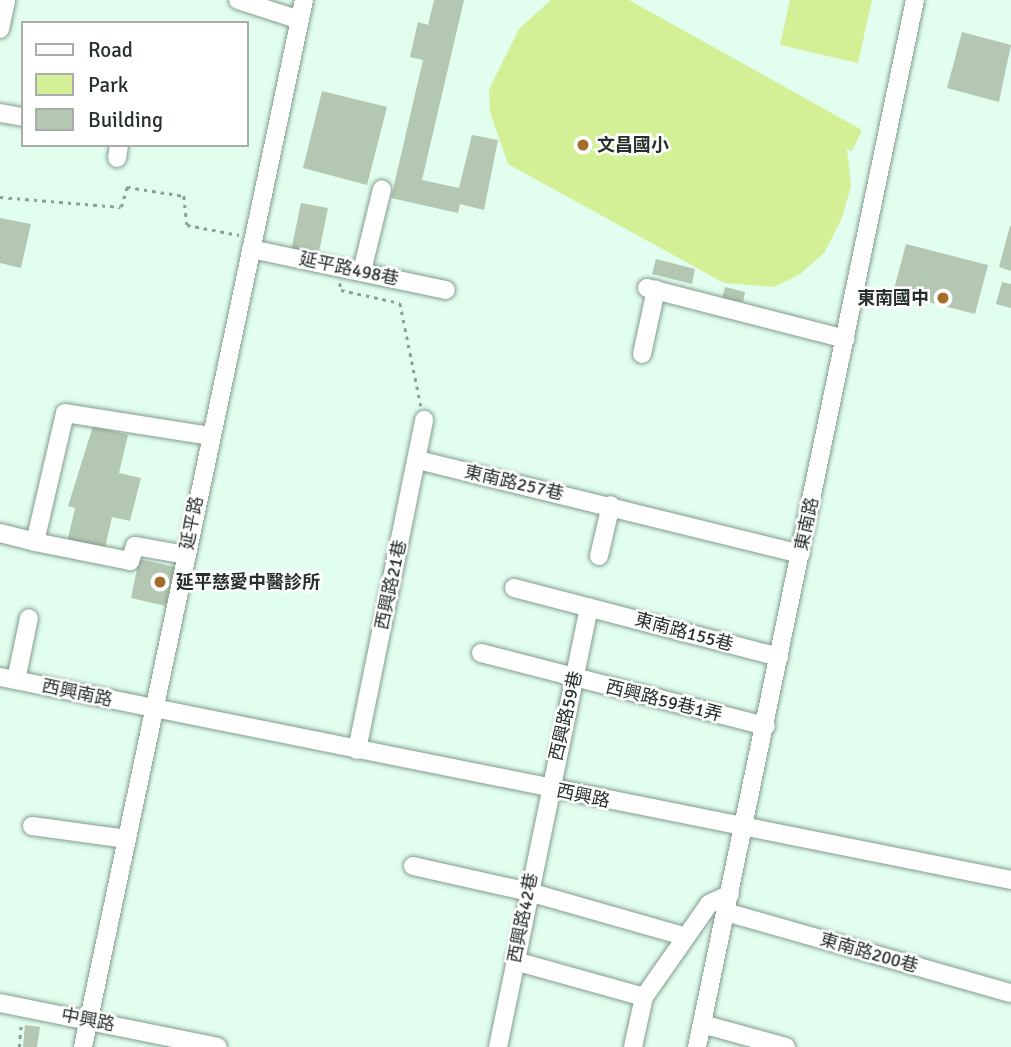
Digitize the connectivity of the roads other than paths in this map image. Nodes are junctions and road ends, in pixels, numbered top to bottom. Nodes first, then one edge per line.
1 (6, 0) edge
2 (237, 0) edge
3 (304, 0) edge
4 (915, 0) edge
5 (300, 20) junction
6 (0, 29) edge
7 (0, 113) edge
8 (21, 117) edge
9 (382, 189) dead end
10 (252, 243) junction
11 (362, 271) junction
12 (446, 290) dead end
13 (846, 339) junction
14 (642, 354) dead end
15 (424, 420) road end
16 (210, 436) junction
17 (418, 460) junction
18 (611, 505) junction
19 (0, 533) edge
20 (35, 542) junction
21 (801, 554) junction
22 (186, 555) junction
23 (599, 556) dead end
24 (514, 588) dead end
25 (589, 607) junction
26 (29, 618) dead end
27 (481, 653) dead end
28 (779, 657) junction
29 (8, 678) edge
30 (575, 680) junction
31 (155, 709) junction
32 (766, 726) junction
33 (357, 750) junction
34 (549, 788) junction
35 (32, 827) dead end
36 (743, 829) junction
37 (127, 839) junction
38 (413, 866) dead end
39 (1011, 880) edge
40 (529, 892) junction
41 (730, 894) junction
42 (726, 912) junction
43 (683, 936) junction
44 (515, 961) junction
45 (1011, 993) edge
46 (644, 997) junction
47 (0, 1003) edge
48 (88, 1020) junction
49 (702, 1024) junction
50 (83, 1047) edge
51 (218, 1047) edge
52 (498, 1047) edge
53 (633, 1047) edge
54 (697, 1047) edge
55 (786, 1047) edge

1 - 6 street
2 - 5 street
3 - 5 street, 延平路
4 - 13 street, 東南路
5 - 10 street, 延平路
7 - 8 street
9 - 11 street
10 - 11 street, 延平路498巷
10 - 16 street, 延平路
11 - 12 street, 延平路498巷
13 - 14 street
13 - 21 street, 東南路
15 - 17 street, 西興路21巷
16 - 20 street
16 - 22 street, 延平路
17 - 18 street, 東南路257巷
17 - 33 street, 西興路21巷
18 - 21 street, 東南路257巷
18 - 23 street
19 - 20 street
20 - 22 street
21 - 28 street, 東南路
22 - 31 street, 延平路
24 - 25 street, 東南路155巷
25 - 28 street, 東南路155巷
25 - 30 street, 西興路59巷
26 - 29 street
27 - 30 street, 西興路59巷1弄
28 - 32 street, 東南路
29 - 31 street, 西興南路
30 - 32 street, 西興路59巷1弄
30 - 34 street, 西興路59巷
31 - 33 street, 西興路
31 - 37 street, 延平路
32 - 36 street, 東南路
33 - 34 street, 西興路
34 - 36 street, 西興路
34 - 40 street, 西興路42巷
35 - 37 street
36 - 39 street, 西興路
36 - 41 street, 東南路
37 - 48 street, 延平路
38 - 40 street
40 - 43 street
40 - 44 street, 西興路42巷
41 - 42 street, 東南路
41 - 43 street
42 - 45 street, 東南路200巷
42 - 49 street, 東南路
43 - 46 street
44 - 46 street
44 - 52 street, 西興路42巷
46 - 53 street
47 - 48 street, 中興路
48 - 50 street, 延平路
48 - 51 street, 中興路
49 - 54 street, 東南路
49 - 55 street

